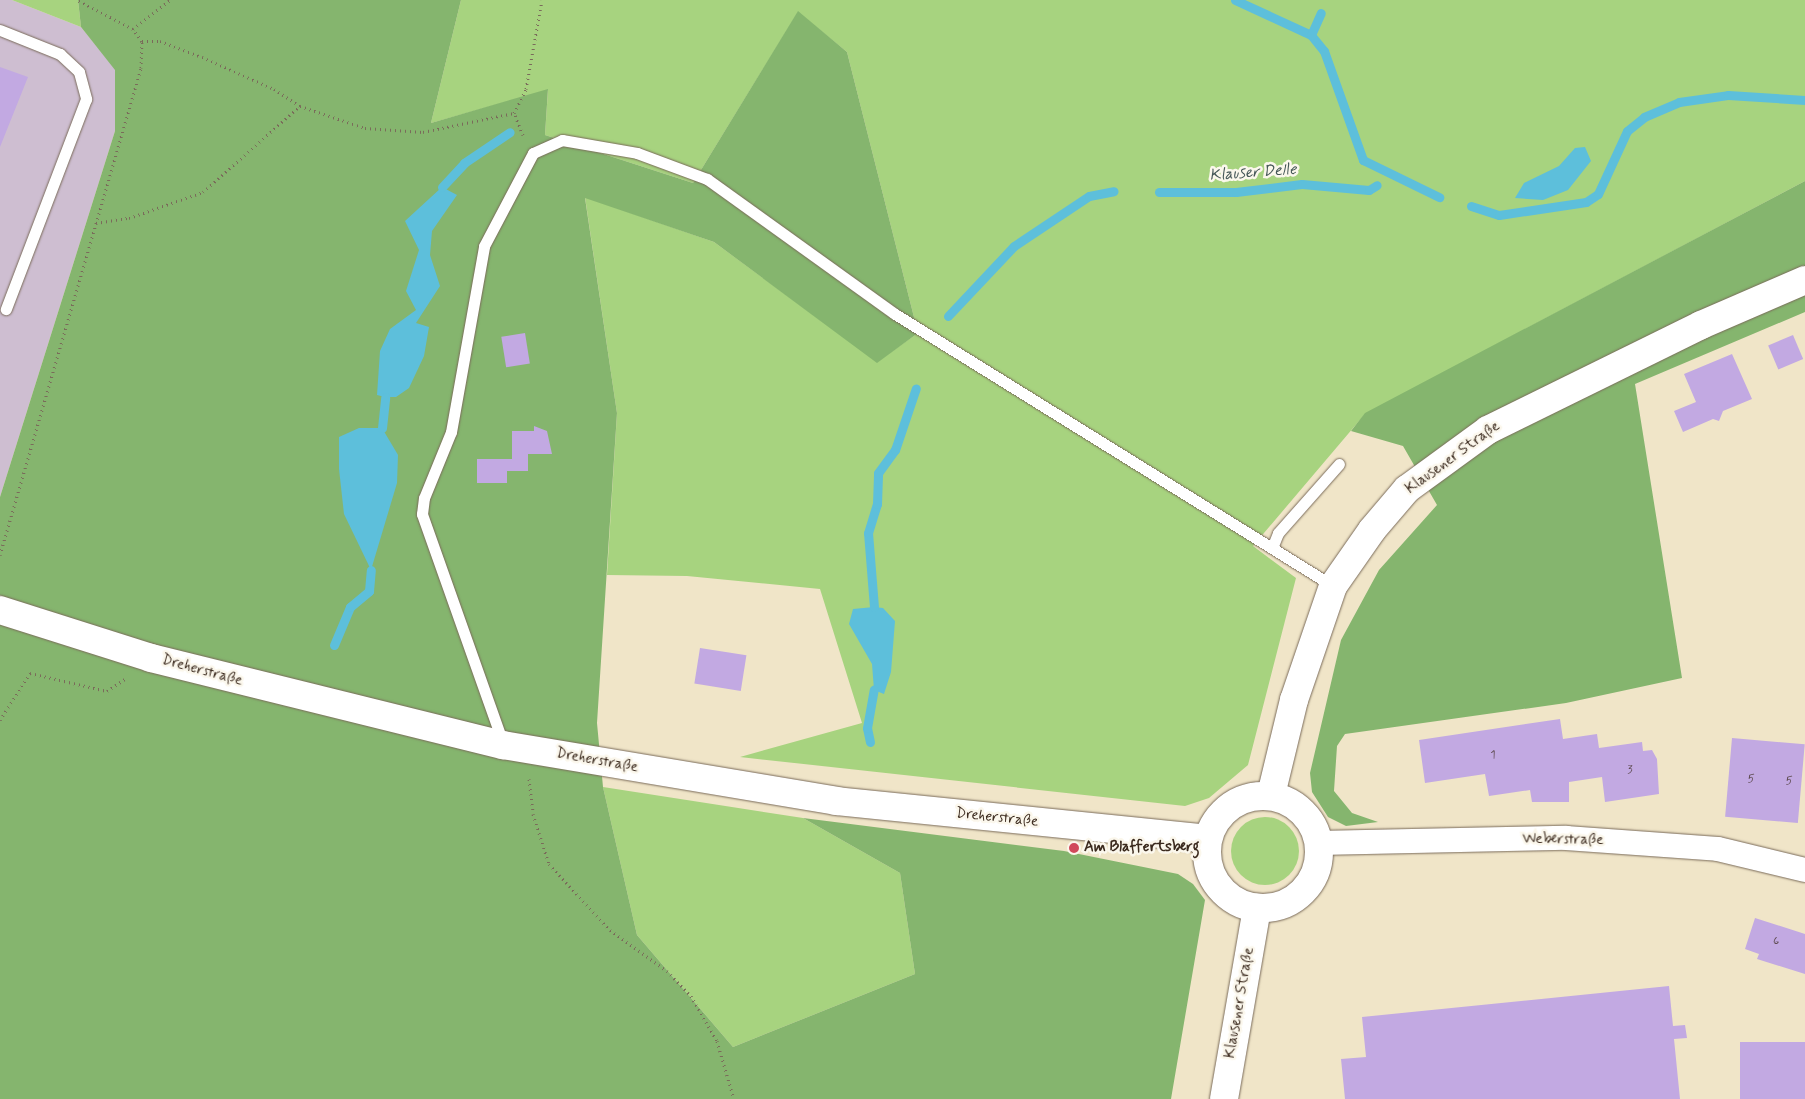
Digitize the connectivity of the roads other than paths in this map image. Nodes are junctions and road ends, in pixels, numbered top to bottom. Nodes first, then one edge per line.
1 (0, 30) edge
2 (1805, 280) edge
3 (6, 309) dead end
4 (1339, 464) dead end
5 (1272, 548) junction
6 (1333, 586) junction
7 (0, 610) edge
8 (515, 747) junction
9 (1271, 795) junction
10 (1207, 839) junction
11 (1318, 843) junction
12 (1805, 870) edge
13 (1257, 908) junction
14 (1224, 1099) edge

1 - 3 lane
2 - 6 main road, Klausener Straße
4 - 5 lane
5 - 6 lane
5 - 8 lane
6 - 9 main road, Klausener Straße
7 - 8 main road, Dreherstraße
8 - 10 main road, Dreherstraße
9 - 10 main road
9 - 11 main road
10 - 13 main road
11 - 12 street, Weberstraße
11 - 13 main road
13 - 14 main road, Klausener Straße

